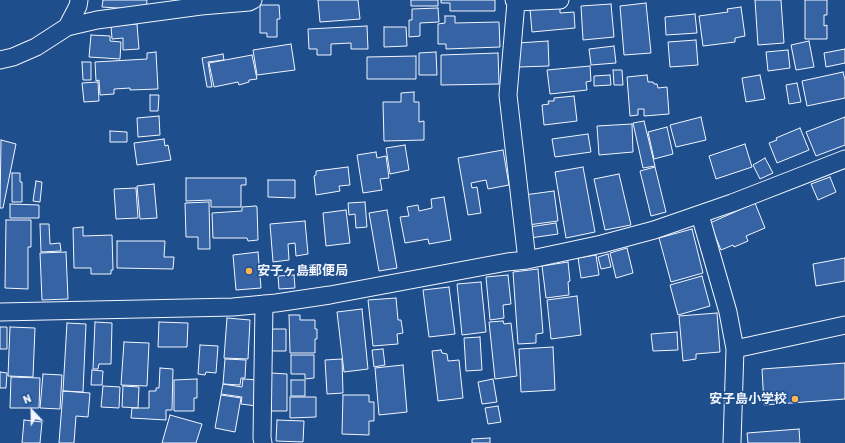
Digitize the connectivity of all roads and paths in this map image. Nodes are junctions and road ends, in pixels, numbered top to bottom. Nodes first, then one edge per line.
1 (79, 0) edge
2 (253, 0) edge
3 (560, 0) edge
4 (515, 1) edge
5 (67, 26) junction
6 (0, 60) edge
7 (845, 158) edge
8 (700, 215) junction
9 (527, 260) junction
10 (264, 304) junction
11 (0, 312) edge
12 (845, 325) edge
13 (735, 349) junction
14 (263, 443) edge
15 (732, 443) edge

1 - 5 street
2 - 5 street
3 - 4 street
4 - 9 street
5 - 6 street
7 - 8 street
8 - 9 street
8 - 13 street
9 - 10 street
10 - 11 street
10 - 14 street
12 - 13 street
13 - 15 street

